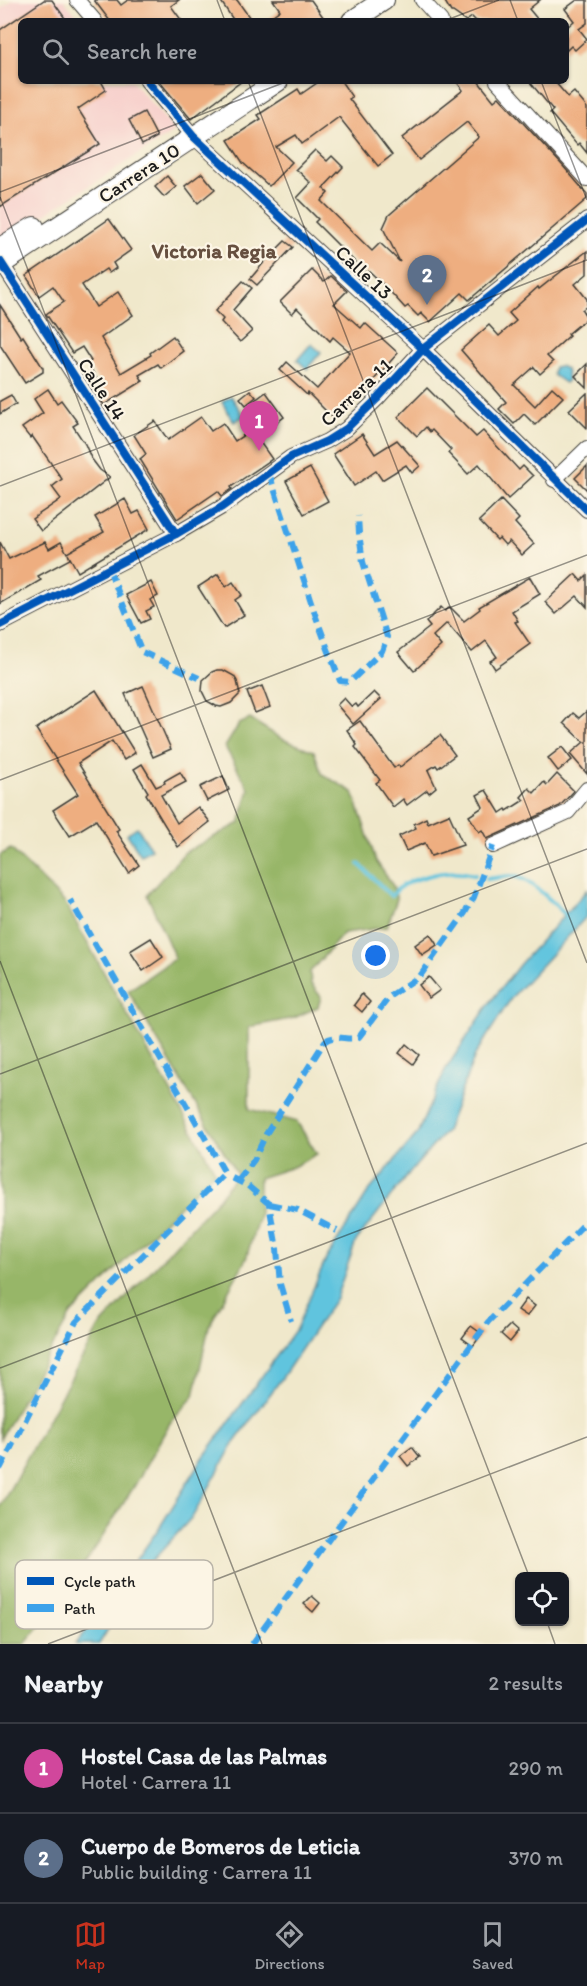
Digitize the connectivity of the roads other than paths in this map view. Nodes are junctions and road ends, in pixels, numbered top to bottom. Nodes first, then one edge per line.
1 (76, 0) edge
2 (384, 0) edge
3 (399, 0) edge
4 (422, 0) edge
5 (92, 18) edge
6 (357, 18) edge
7 (372, 18) edge
8 (438, 18) edge
9 (150, 84) edge
10 (257, 84) edge
11 (273, 84) edge
12 (499, 84) edge
13 (192, 133) junction
14 (587, 179) edge
15 (587, 220) edge
16 (0, 260) edge
17 (423, 350) junction
18 (587, 448) edge
19 (554, 480) junction
20 (587, 510) edge
21 (176, 534) junction
22 (0, 625) edge
23 (587, 789) edge
24 (493, 846) dead end

1 - 5 street
2 - 6 main road
3 - 7 main road
4 - 8 street
9 - 13 street, Calle 13
10 - 13 main road, Carrera 10
11 - 13 main road, Carrera 10
12 - 14 street
13 - 16 main road, Carrera 10
13 - 17 street, Calle 13
15 - 17 street, Carrera 11
16 - 21 street, Calle 14
17 - 19 street, Calle 13
17 - 21 street, Carrera 11
18 - 19 street
19 - 20 street, Calle 13
21 - 22 street, Carrera 11
23 - 24 street

